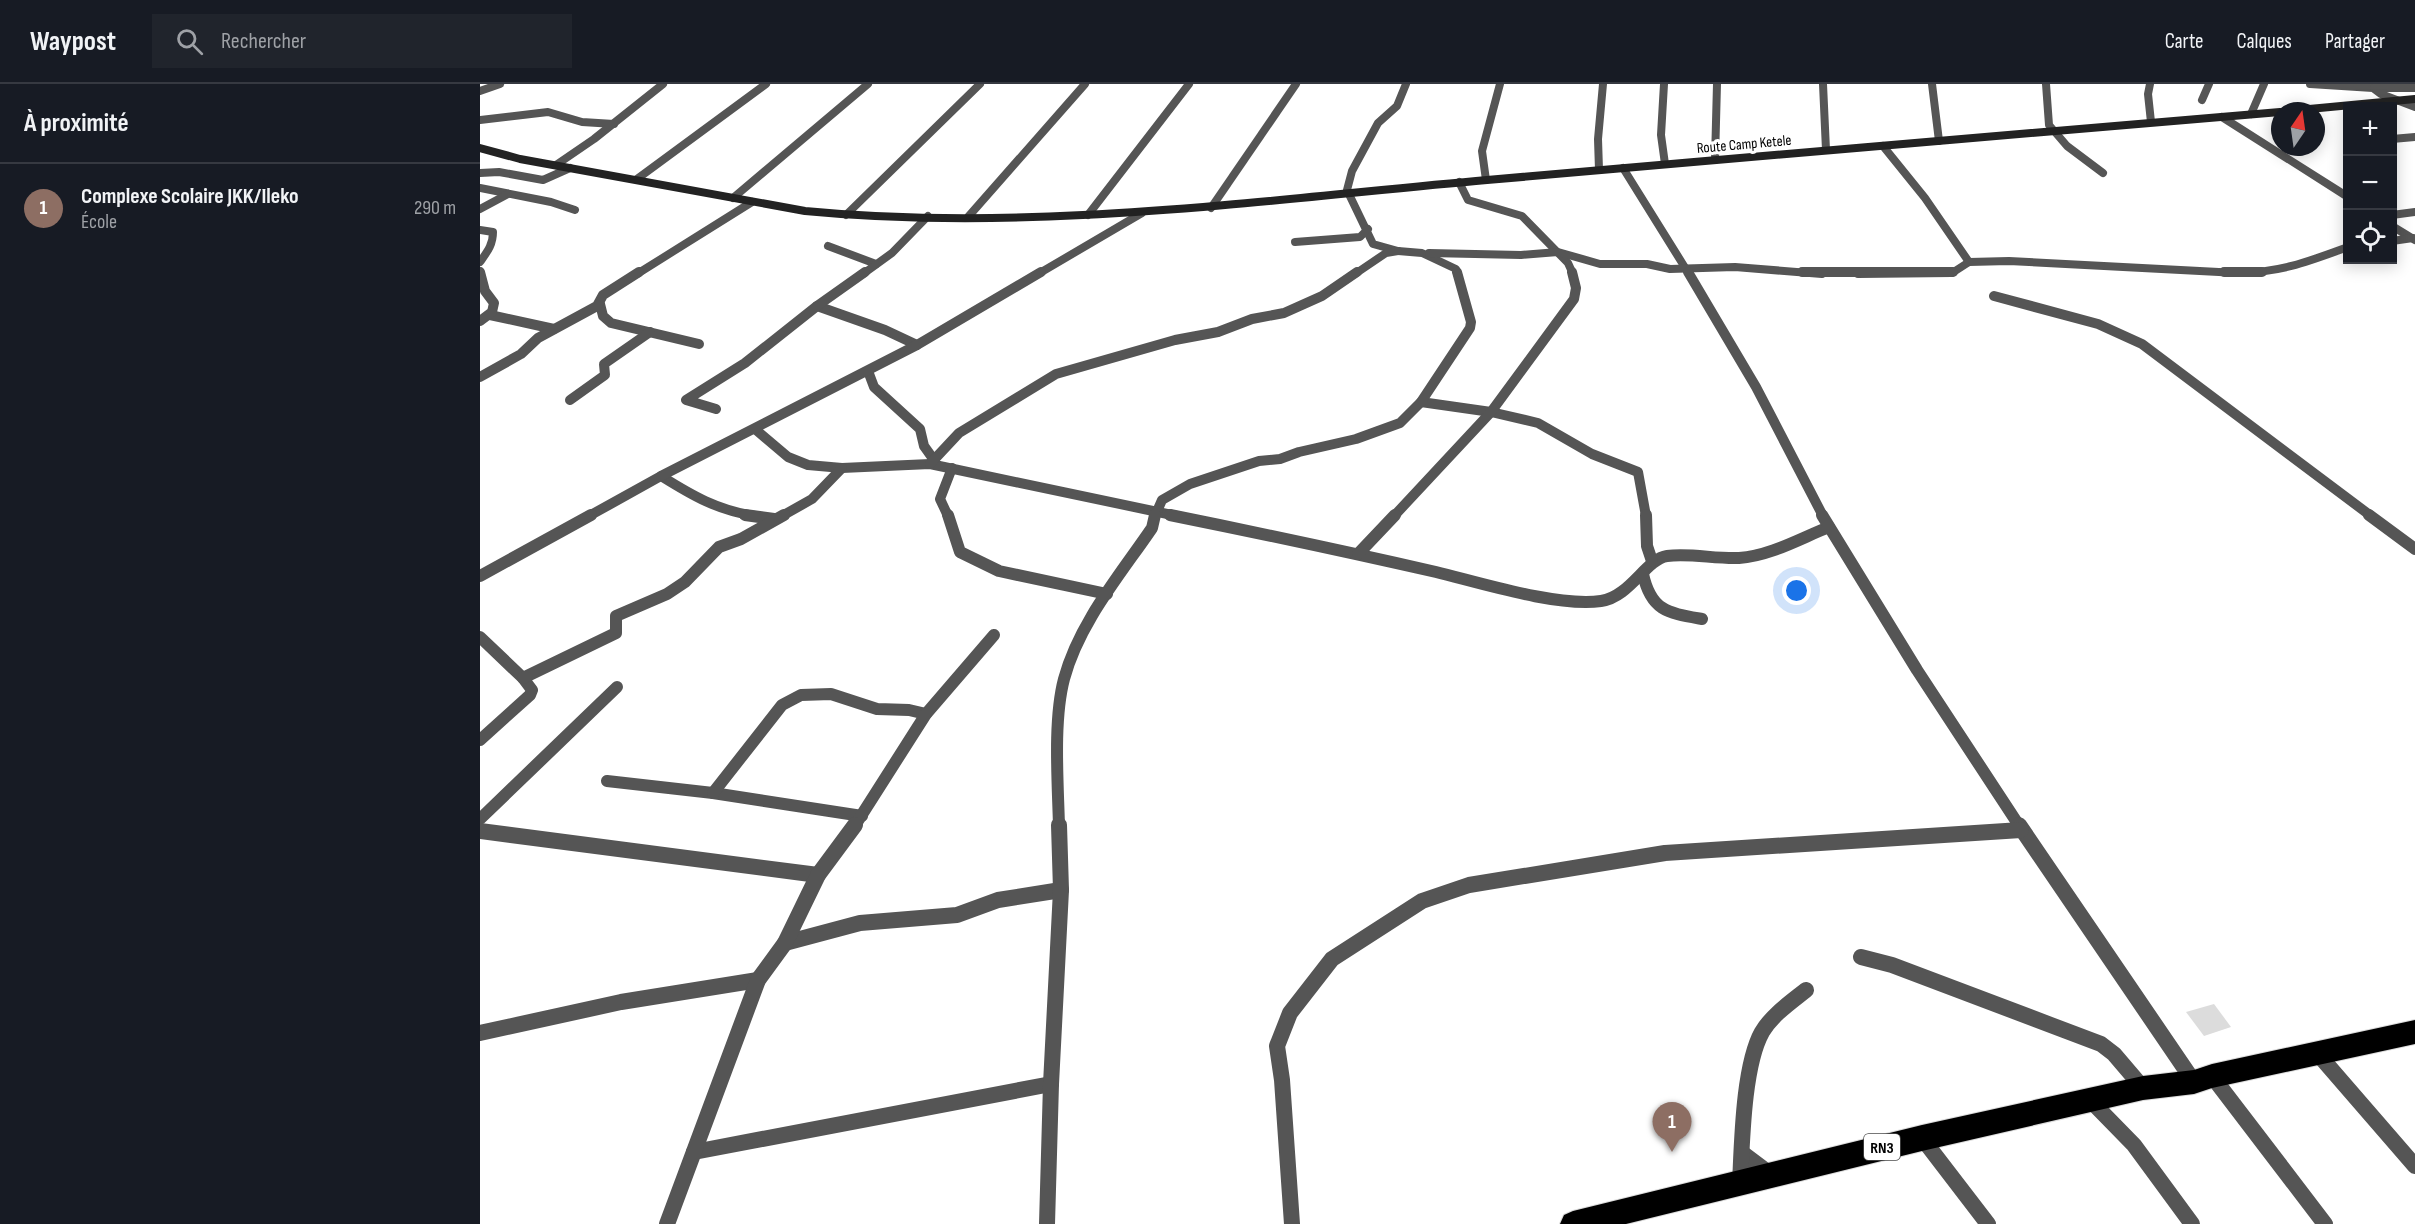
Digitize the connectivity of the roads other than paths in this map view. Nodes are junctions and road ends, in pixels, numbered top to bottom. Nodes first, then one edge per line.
1 (500, 84) edge
2 (663, 84) edge
3 (766, 84) edge
4 (868, 84) edge
5 (980, 84) edge
6 (1085, 84) edge
7 (1189, 84) edge
8 (1296, 84) edge
9 (1406, 84) edge
10 (1500, 84) edge
11 (1603, 84) edge
12 (1664, 84) edge
13 (1716, 84) edge
14 (1824, 84) edge
15 (1932, 84) edge
16 (2046, 84) edge
17 (2150, 84) edge
18 (2209, 84) edge
19 (2264, 84) edge
20 (2310, 84) edge
21 (2334, 85) edge
22 (2385, 86) edge
23 (2373, 88) junction
24 (2415, 88) edge
25 (480, 92) edge
26 (2415, 99) edge
27 (2202, 100) dead end
28 (2403, 100) junction
29 (2325, 107) edge
30 (2415, 107) edge
31 (2271, 113) edge
32 (2251, 114) junction
33 (2222, 117) junction
34 (480, 120) edge
35 (2151, 122) junction
36 (614, 124) junction
37 (2053, 131) junction
38 (2415, 137) edge
39 (2397, 139) edge
40 (1939, 141) junction
41 (1883, 146) junction
42 (480, 148) edge
43 (1826, 150) junction
44 (1715, 160) junction
45 (1665, 164) junction
46 (556, 165) junction
47 (570, 168) junction
48 (1623, 168) junction
49 (1599, 170) junction
50 (480, 173) edge
51 (2103, 173) dead end
52 (637, 179) junction
53 (1486, 180) junction
54 (1459, 182) junction
55 (480, 189) edge
56 (508, 194) junction
57 (1349, 194) junction
58 (2343, 194) edge
59 (733, 198) junction
60 (752, 202) junction
61 (1211, 208) junction
62 (480, 209) edge
63 (575, 210) dead end
64 (2415, 212) edge
65 (1142, 213) junction
66 (2397, 214) edge
67 (846, 215) junction
68 (1088, 215) junction
69 (928, 216) junction
70 (968, 217) junction
71 (1368, 229) junction
72 (2397, 229) edge
73 (480, 230) edge
74 (2414, 239) edge
75 (2397, 241) edge
76 (1295, 242) dead end
77 (828, 246) dead end
78 (2343, 249) edge
79 (1398, 251) junction
80 (1558, 252) junction
81 (1422, 253) junction
82 (480, 262) edge
83 (1969, 262) junction
84 (876, 264) junction
85 (1687, 268) junction
86 (480, 271) edge
87 (1994, 296) dead end
88 (600, 304) junction
89 (817, 306) junction
90 (490, 315) junction
91 (480, 321) edge
92 (554, 329) junction
93 (650, 332) junction
94 (699, 344) dead end
95 (917, 345) junction
96 (868, 371) junction
97 (480, 377) edge
98 (570, 400) dead end
99 (1421, 402) junction
100 (716, 409) dead end
101 (1491, 412) junction
102 (755, 429) junction
103 (932, 462) junction
104 (842, 468) junction
105 (952, 468) junction
106 (661, 476) junction
107 (1156, 511) junction
108 (774, 519) junction
109 (1829, 528) junction
110 (2415, 549) edge
111 (1358, 554) junction
112 (1652, 561) junction
113 (1642, 574) junction
114 (480, 576) edge
115 (1107, 594) junction
116 (1702, 620) dead end
117 (993, 635) dead end
118 (480, 637) edge
119 (523, 678) junction
120 (617, 687) dead end
121 (926, 714) junction
122 (480, 740) edge
123 (607, 781) dead end
124 (713, 793) junction
125 (862, 816) junction
126 (480, 819) edge
127 (2021, 830) junction
128 (480, 831) edge
129 (818, 875) junction
130 (1061, 890) junction
131 (785, 943) junction
132 (1861, 957) dead end
133 (758, 980) junction
134 (1806, 990) dead end
135 (2415, 1032) edge
136 (480, 1033) edge
137 (2318, 1054) junction
138 (2203, 1079) junction
139 (1051, 1084) junction
140 (2143, 1088) junction
141 (2091, 1101) junction
142 (1922, 1138) junction
143 (694, 1152) junction
144 (1742, 1153) junction
145 (2415, 1166) edge
146 (1770, 1174) junction
147 (1740, 1184) junction
148 (667, 1224) edge
149 (1047, 1224) edge
150 (1292, 1224) edge
151 (1573, 1224) edge
152 (1988, 1224) edge
153 (2192, 1224) edge
154 (2325, 1224) edge

1 - 25 street
2 - 36 street
3 - 52 street
4 - 59 street
5 - 67 street
6 - 70 street
7 - 68 street
8 - 61 street
9 - 57 street
10 - 53 street
11 - 49 street
12 - 45 street
13 - 44 street
14 - 43 street
15 - 40 street
16 - 37 street
17 - 35 street
18 - 27 street
19 - 32 street
20 - 21 street
21 - 23 street
22 - 23 street
22 - 24 street
23 - 28 street
26 - 28 street
28 - 29 street
28 - 30 street
31 - 32 street, Route Camp Ketele
32 - 33 street, Route Camp Ketele
33 - 35 street, Route Camp Ketele
33 - 58 street
34 - 36 street
35 - 37 street, Route Camp Ketele
36 - 46 street
37 - 40 street, Route Camp Ketele
37 - 51 street
38 - 39 street
40 - 41 street, Route Camp Ketele
41 - 43 street, Route Camp Ketele
41 - 83 street
42 - 46 street, Route Camp Ketele
43 - 44 street, Route Camp Ketele
44 - 45 street, Route Camp Ketele
45 - 48 street, Route Camp Ketele
46 - 47 street, Route Camp Ketele
47 - 50 street
47 - 52 street, Route Camp Ketele
48 - 49 street, Route Camp Ketele
48 - 85 street
49 - 53 street, Route Camp Ketele
52 - 59 street, Route Camp Ketele
53 - 54 street, Route Camp Ketele
54 - 57 street, Route Camp Ketele
54 - 80 street
55 - 56 street
56 - 62 street
56 - 63 street
57 - 61 street, Route Camp Ketele
57 - 71 street
59 - 60 street, Route Camp Ketele
60 - 67 street, Route Camp Ketele
60 - 88 street
61 - 65 street, Route Camp Ketele
64 - 66 street
65 - 68 street, Route Camp Ketele
65 - 95 street
67 - 69 street, Route Camp Ketele
68 - 70 street, Route Camp Ketele
69 - 70 street, Route Camp Ketele
69 - 84 street
71 - 76 street
71 - 79 street
72 - 74 street
73 - 82 street
74 - 75 street
77 - 84 street
78 - 83 street
79 - 81 street
79 - 103 street
80 - 81 street
80 - 85 street
80 - 101 street
81 - 99 street
83 - 85 street
84 - 89 street
85 - 109 street
86 - 90 street
87 - 110 street
88 - 92 street
88 - 93 street
89 - 95 street
89 - 100 street
90 - 91 street
90 - 92 street
92 - 97 street
93 - 94 street
93 - 98 street
95 - 96 street
96 - 102 street
96 - 103 street
99 - 101 street
99 - 107 street
101 - 111 street
101 - 112 street
102 - 104 street
102 - 106 street
103 - 104 street
103 - 105 street
104 - 108 street
105 - 107 street
105 - 115 street
106 - 108 street
106 - 114 street
107 - 111 street
107 - 115 street
108 - 119 street
109 - 112 street
109 - 127 street
111 - 113 street
112 - 113 street
113 - 116 street
115 - 130 street
117 - 121 street
118 - 119 street
119 - 122 street
120 - 126 street
121 - 124 street
121 - 125 street
123 - 124 street
124 - 125 street
125 - 129 street
127 - 138 street
127 - 150 street
128 - 129 street
129 - 131 street
130 - 131 street
130 - 139 street
131 - 133 street
132 - 140 street
133 - 136 street
133 - 143 street
134 - 144 street
135 - 137 highway, RN3
137 - 138 highway, RN3
137 - 145 street
138 - 140 highway, RN3
138 - 154 street
139 - 143 street
139 - 149 street
140 - 141 highway, RN3
141 - 142 highway, RN3
141 - 153 street
142 - 146 highway, RN3
142 - 152 street
143 - 148 street
144 - 146 street
144 - 147 street
146 - 147 highway, RN3
147 - 151 highway, RN3

